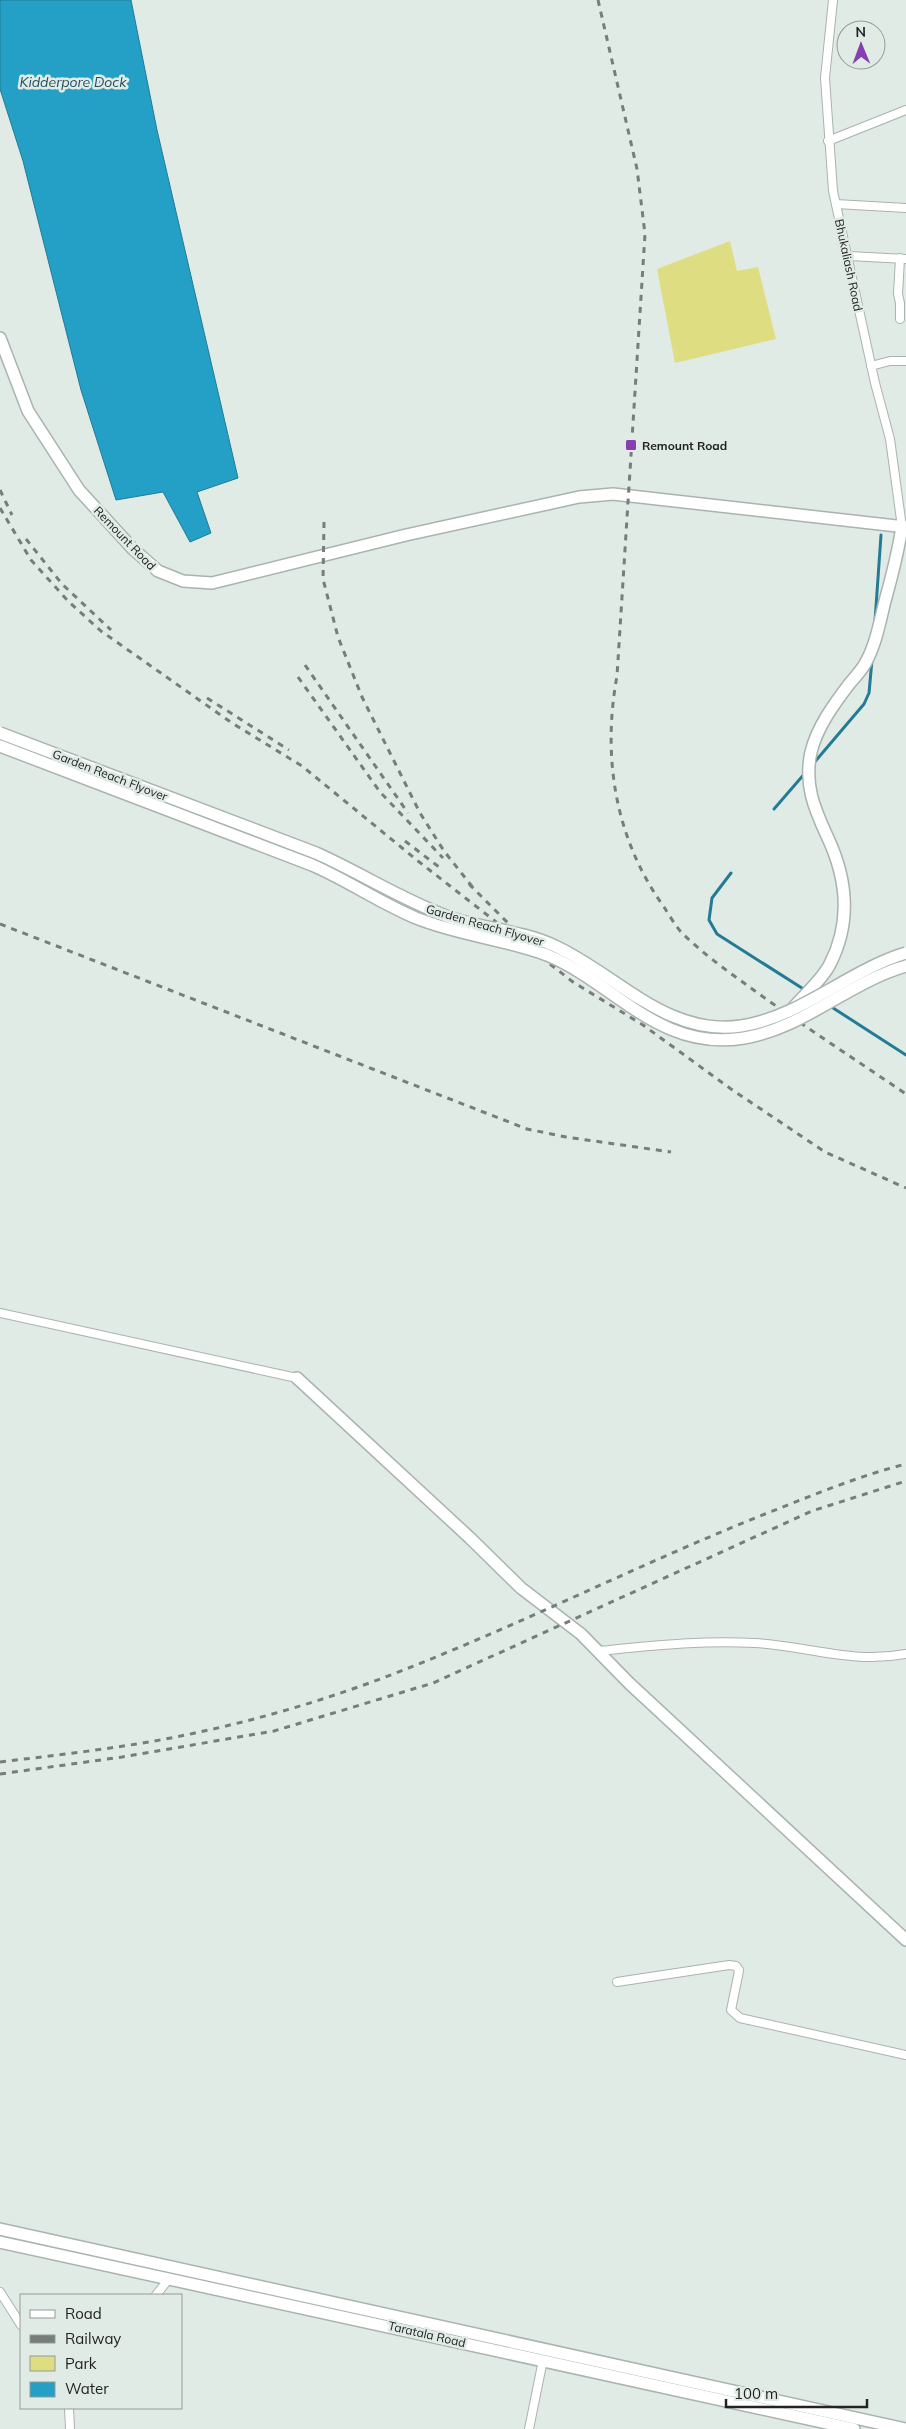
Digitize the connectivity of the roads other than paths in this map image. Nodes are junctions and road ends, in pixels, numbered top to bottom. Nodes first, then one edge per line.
1 (833, 0) edge
2 (906, 110) edge
3 (828, 141) junction
4 (836, 204) junction
5 (906, 208) edge
6 (848, 256) junction
7 (903, 259) edge
8 (900, 319) dead end
9 (0, 338) edge
10 (906, 361) edge
11 (871, 366) junction
12 (904, 527) edge
13 (0, 733) edge
14 (0, 746) edge
15 (906, 953) edge
16 (906, 966) edge
17 (793, 1008) junction
18 (0, 1313) edge
19 (297, 1378) joint
20 (599, 1651) junction
21 (906, 1654) edge
22 (906, 1940) edge
23 (617, 1982) dead end
24 (906, 2055) edge
25 (0, 2229) edge
26 (0, 2242) edge
27 (184, 2271) junction
28 (168, 2280) junction
29 (181, 2283) junction
30 (0, 2292) edge
31 (157, 2294) edge
32 (20, 2323) edge
33 (543, 2360) junction
34 (69, 2409) edge
35 (70, 2429) edge
36 (529, 2429) edge
37 (854, 2429) edge
38 (905, 2429) edge

1 - 3 street, Bhukaliash Road
2 - 3 street
3 - 4 street, Bhukaliash Road
4 - 5 street
4 - 6 street, Bhukaliash Road
6 - 7 street
6 - 11 street, Bhukaliash Road
7 - 8 street
9 - 12 main road, Remount Road
10 - 11 street
11 - 12 street, Bhukaliash Road
12 - 17 main road
13 - 17 main road, Garden Reach Flyover, bridge
14 - 16 main road, Garden Reach Flyover, bridge
15 - 17 main road, Garden Reach Flyover, bridge
18 - 19 street
19 - 20 main road
20 - 21 street
20 - 22 main road
23 - 24 street
25 - 27 main road
26 - 28 main road, Taratala Road
27 - 29 main road
27 - 38 main road
28 - 29 main road, Taratala Road
28 - 31 street
29 - 33 main road, Taratala Road
30 - 32 street
33 - 36 street
33 - 37 main road, Taratala Road
34 - 35 street

